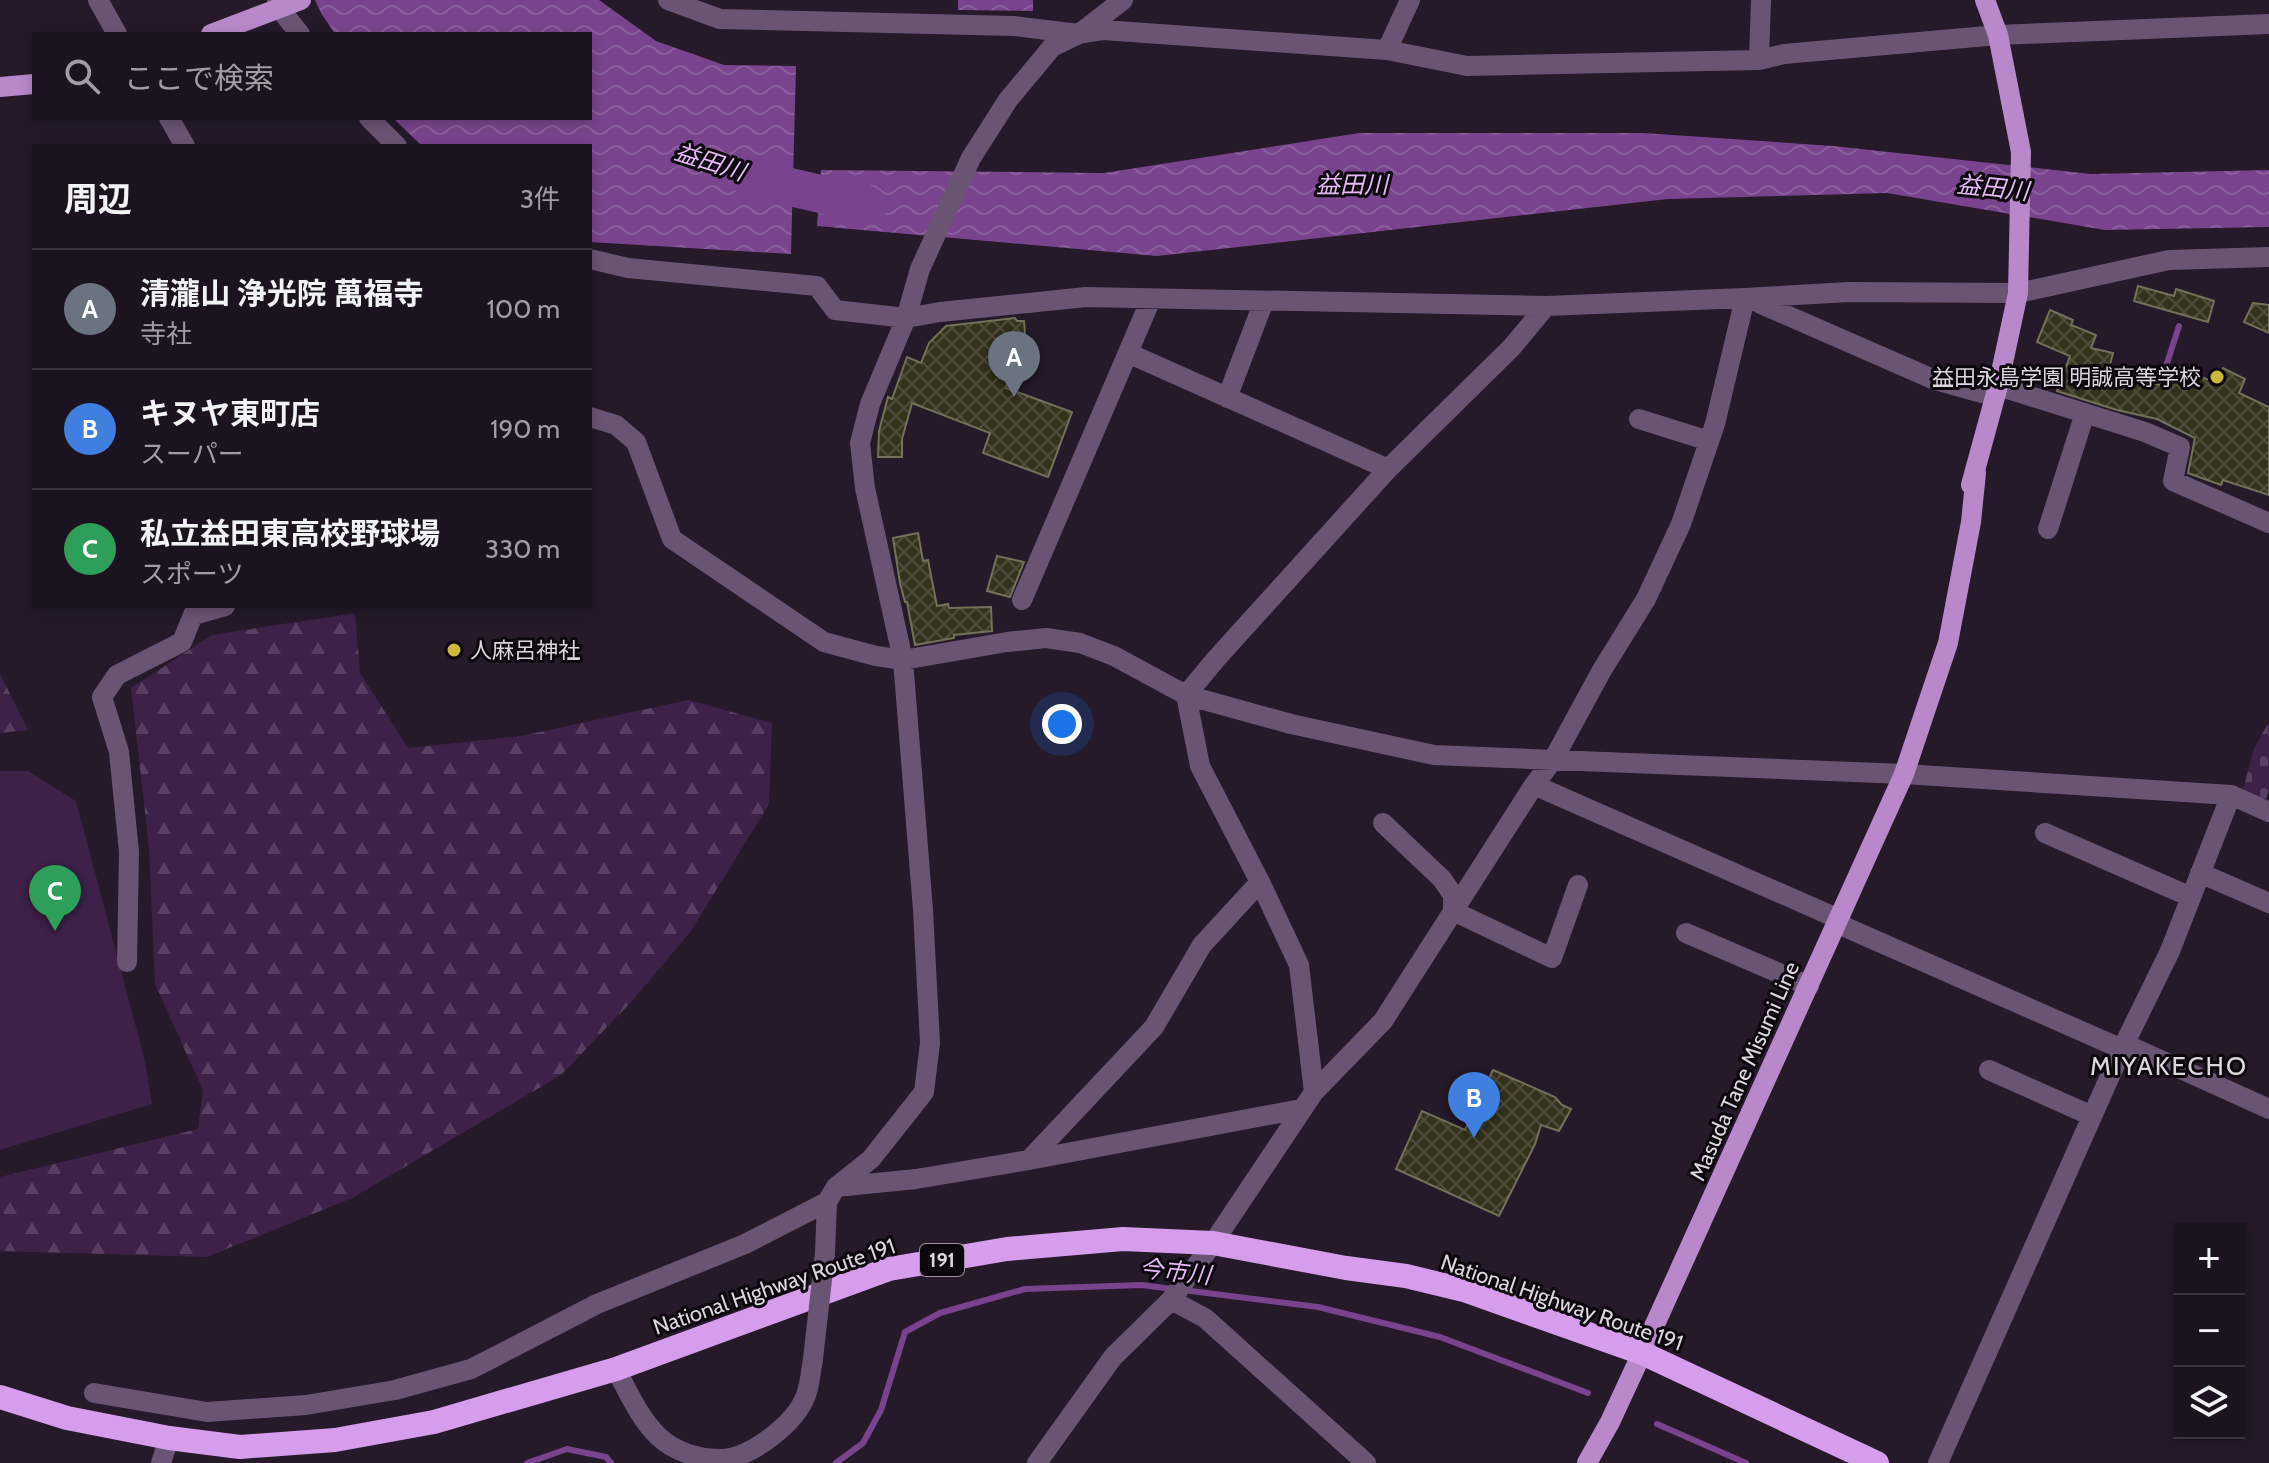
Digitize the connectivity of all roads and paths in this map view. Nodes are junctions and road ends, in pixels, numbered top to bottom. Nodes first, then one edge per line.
1 (98, 0) edge
2 (301, 0) edge
3 (668, 0) edge
4 (1123, 0) edge
5 (1410, 0) edge
6 (1761, 0) edge
7 (1985, 0) edge
8 (278, 4) edge
9 (2269, 24) edge
10 (116, 32) edge
11 (215, 32) edge
12 (299, 32) edge
13 (1079, 34) junction
14 (2000, 42) junction
15 (1387, 50) junction
16 (1759, 60) junction
17 (32, 84) edge
18 (0, 87) edge
19 (170, 120) edge
20 (371, 120) edge
21 (184, 144) edge
22 (395, 144) edge
23 (2269, 257) edge
24 (592, 259) edge
25 (2018, 293) junction
26 (1749, 298) junction
27 (1151, 299) junction
28 (1264, 301) junction
29 (1546, 306) junction
30 (906, 318) junction
31 (1128, 353) junction
32 (1998, 386) junction
33 (1227, 398) junction
34 (2085, 413) junction
35 (592, 418) edge
36 (1639, 419) dead end
37 (1709, 441) junction
38 (1388, 469) junction
39 (2269, 523) edge
40 (2048, 529) dead end
41 (1022, 600) dead end
42 (218, 608) edge
43 (903, 660) junction
44 (1186, 695) junction
45 (1553, 760) junction
46 (1904, 774) junction
47 (1534, 785) junction
48 (2231, 795) junction
49 (2269, 812) edge
50 (1383, 823) dead end
51 (2045, 833) dead end
52 (2200, 873) junction
53 (1260, 882) junction
54 (1578, 885) dead end
55 (2191, 897) junction
56 (2269, 903) edge
57 (1453, 911) junction
58 (1839, 919) junction
59 (1686, 933) dead end
60 (127, 962) dead end
61 (1809, 986) junction
62 (2122, 1049) junction
63 (1989, 1070) dead end
64 (1314, 1092) junction
65 (1301, 1109) junction
66 (2269, 1109) edge
67 (2092, 1116) junction
68 (1029, 1160) junction
69 (831, 1195) junction
70 (1213, 1243) junction
71 (1171, 1300) junction
72 (1642, 1353) junction
73 (616, 1369) junction
74 (94, 1393) dead end
75 (0, 1397) edge
76 (169, 1438) junction
77 (161, 1463) edge
78 (1037, 1463) edge
79 (1366, 1463) edge
80 (1587, 1463) edge
81 (1877, 1463) edge
82 (1938, 1463) edge

1 - 10 street
2 - 8 main road
3 - 13 street
4 - 13 street
5 - 15 street
6 - 16 street
7 - 14 main road, Masuda Tane Misumi Line
8 - 11 main road
8 - 12 street
9 - 14 street
13 - 15 street
13 - 30 street
14 - 16 street
14 - 25 main road, Masuda Tane Misumi Line
15 - 16 street
17 - 18 main road
19 - 21 street
20 - 22 street
23 - 25 street
24 - 30 street
25 - 26 street
25 - 32 main road, Masuda Tane Misumi Line
26 - 29 street
26 - 32 street
26 - 37 street
27 - 28 street
27 - 30 street
27 - 31 street
28 - 29 street
28 - 33 street
29 - 38 street
30 - 43 street
31 - 33 street
31 - 41 street
32 - 34 street
32 - 46 main road, Masuda Tane Misumi Line
33 - 38 street
34 - 39 street
34 - 40 street
35 - 43 street
36 - 37 street
37 - 45 street
38 - 44 street
42 - 60 street
43 - 44 street
43 - 69 street
44 - 45 street
44 - 53 street
45 - 46 street
45 - 47 street
46 - 48 street
46 - 58 main road, Masuda Tane Misumi Line
47 - 57 street
47 - 58 street
48 - 49 street
48 - 52 street
50 - 57 street
51 - 55 street
52 - 55 street
52 - 56 street
53 - 64 street
53 - 68 street
54 - 57 street
55 - 62 street
57 - 64 street
58 - 61 main road, Masuda Tane Misumi Line
58 - 62 street
59 - 61 street
61 - 72 main road, Masuda Tane Misumi Line
62 - 66 street
62 - 67 street
63 - 67 street
64 - 65 street
65 - 68 street
65 - 70 street
67 - 82 street
68 - 69 street
69 - 73 street, bridge
69 - 74 street
70 - 71 street
70 - 72 highway, National Highway Route 191 / 191
70 - 73 highway, National Highway Route 191 / 191
71 - 78 street
71 - 79 street
72 - 80 main road, Masuda Tane Misumi Line
72 - 81 highway, National Highway Route 191 / 191
73 - 76 highway, National Highway Route 191 / 191
75 - 76 highway, National Highway Route 191 / 191
76 - 77 street

